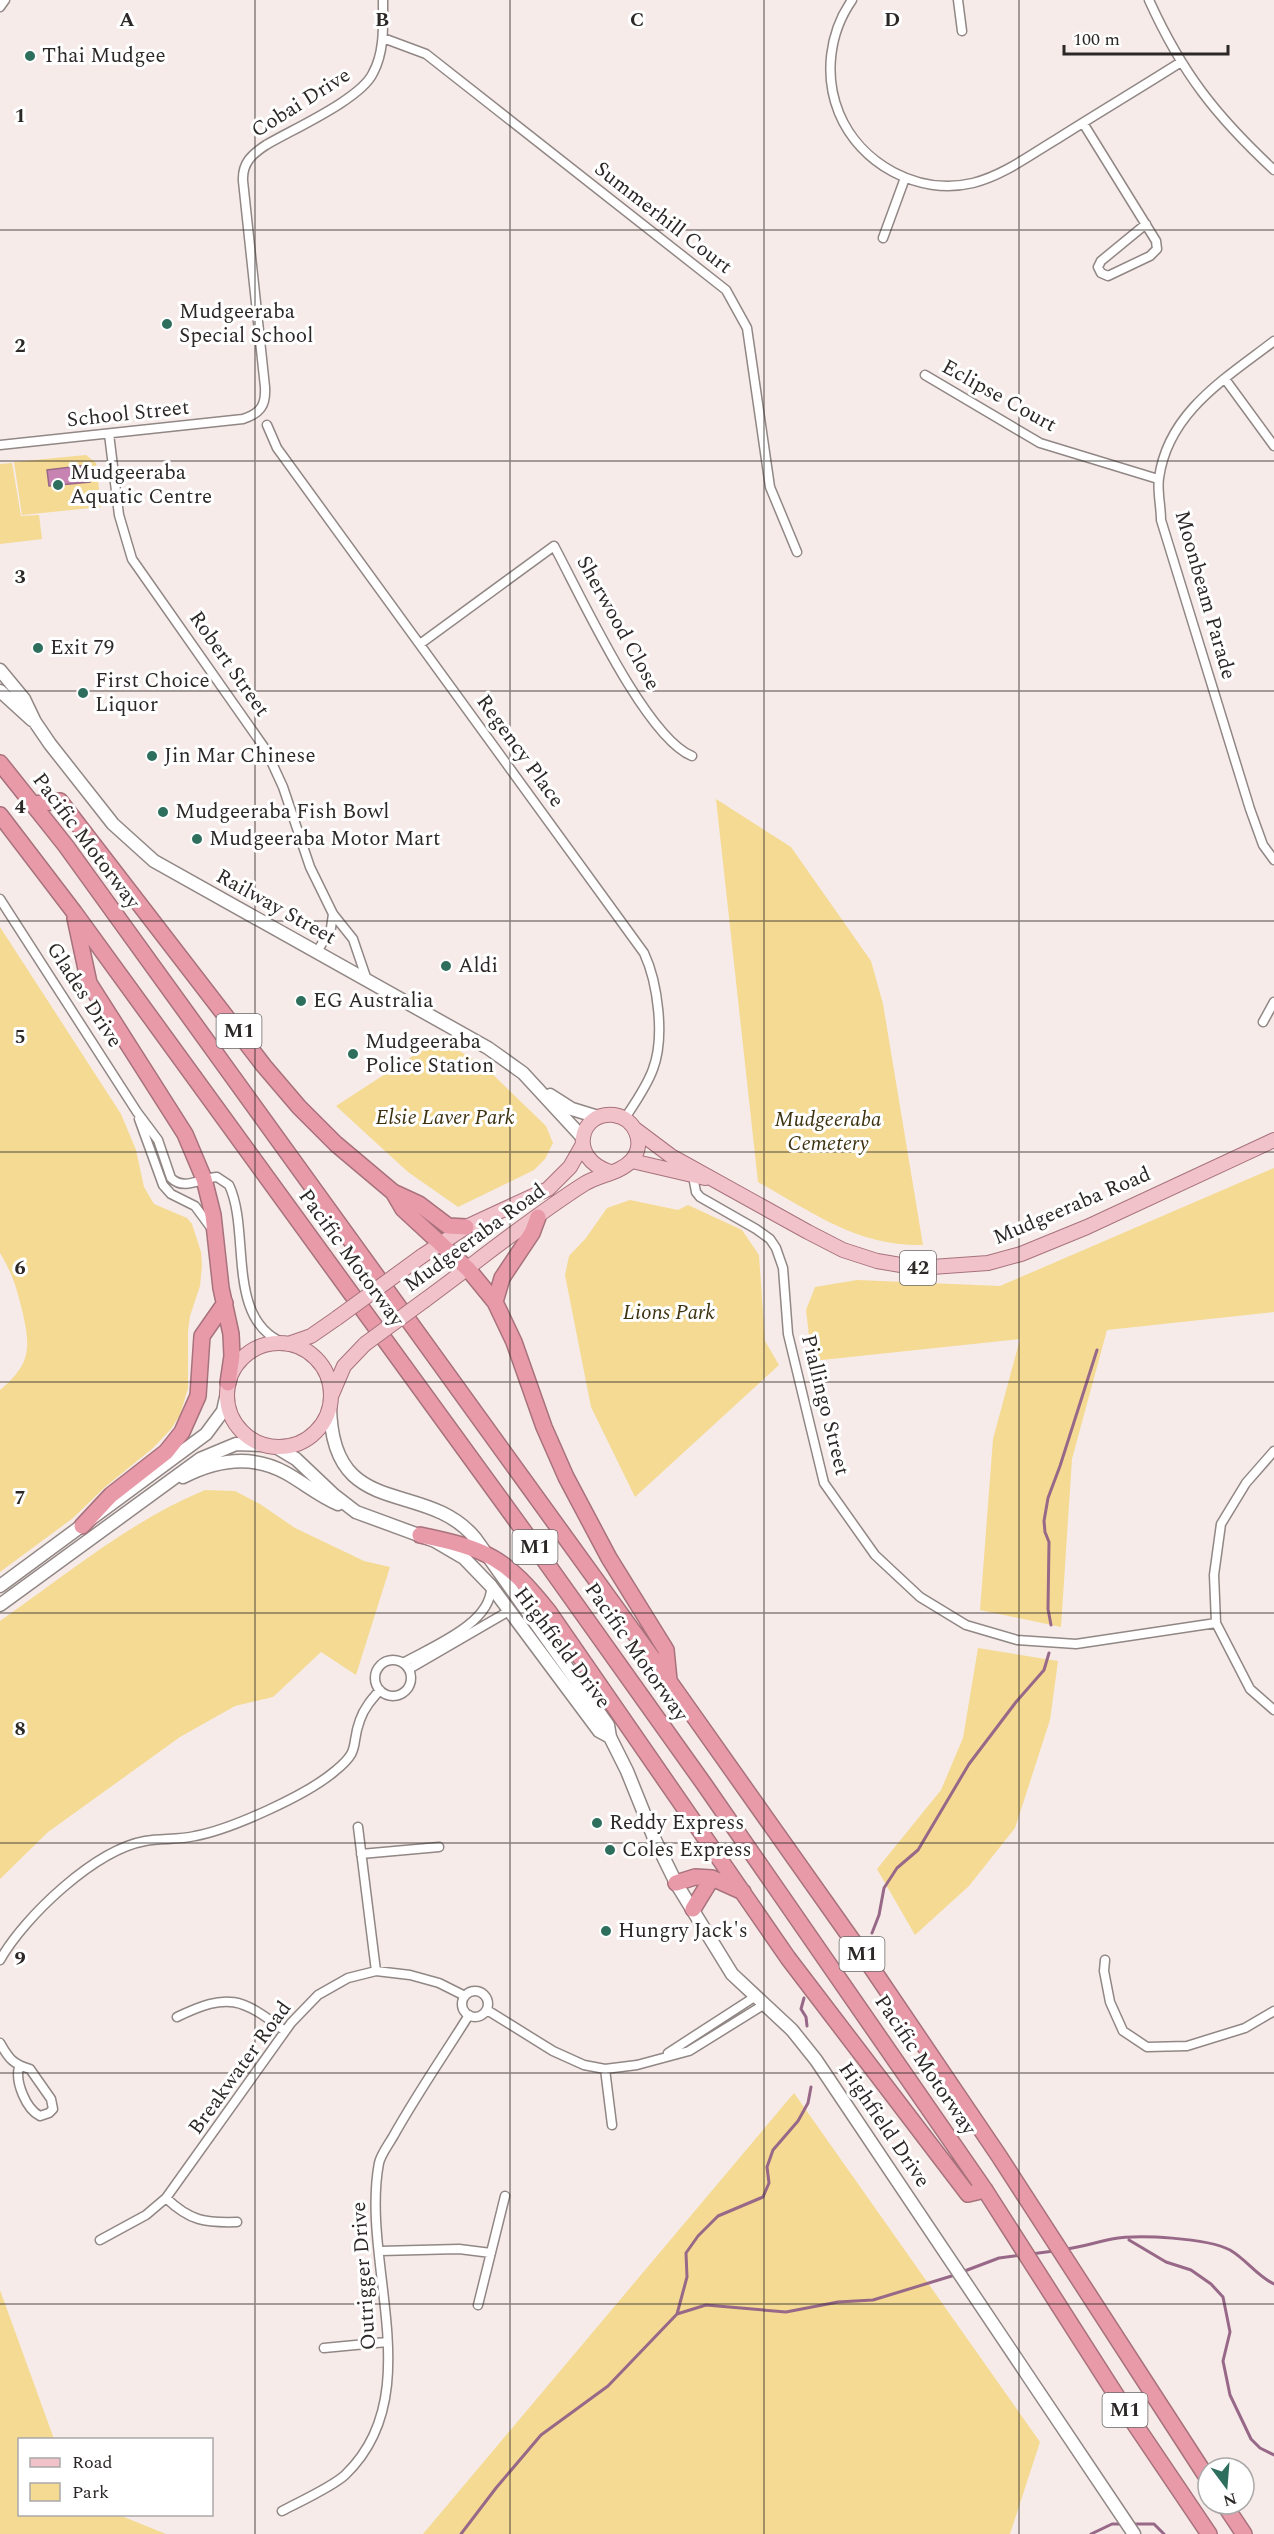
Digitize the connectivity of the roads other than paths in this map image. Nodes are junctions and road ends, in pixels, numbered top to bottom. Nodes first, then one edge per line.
1 (5, 0) edge
2 (383, 0) edge
3 (852, 0) edge
4 (958, 0) edge
5 (1149, 0) edge
6 (0, 7) edge
7 (962, 31) dead end
8 (383, 38) junction
9 (1180, 62) junction
10 (1083, 123) junction
11 (1274, 170) edge
12 (905, 178) junction
13 (1146, 224) junction
14 (883, 238) dead end
15 (1274, 340) edge
16 (925, 375) dead end
17 (1225, 379) junction
18 (258, 413) joint
19 (267, 426) dead end
20 (109, 434) junction
21 (0, 445) edge
22 (1274, 446) edge
23 (1158, 479) junction
24 (797, 552) dead end
25 (420, 644) junction
26 (0, 670) edge
27 (0, 691) edge
28 (35, 722) junction
29 (692, 756) dead end
30 (0, 763) edge
31 (34, 804) junction
32 (0, 815) edge
33 (1274, 860) edge
34 (0, 898) edge
35 (74, 912) junction
36 (333, 914) junction
37 (317, 952) junction
38 (367, 980) junction
39 (1274, 1002) edge
40 (1263, 1022) dead end
41 (534, 1084) junction
42 (136, 1112) junction
43 (598, 1118) junction
44 (625, 1118) junction
45 (635, 1129) junction
46 (1274, 1140) edge
47 (583, 1142) junction
48 (632, 1161) junction
49 (610, 1172) junction
50 (693, 1176) junction
51 (204, 1179) junction
52 (716, 1180) junction
53 (393, 1192) junction
54 (538, 1217) junction
55 (466, 1227) junction
56 (216, 1237) junction
57 (439, 1244) junction
58 (468, 1269) junction
59 (495, 1302) junction
60 (225, 1303) junction
61 (286, 1344) junction
62 (227, 1388) junction
63 (330, 1403) junction
64 (271, 1446) junction
65 (1274, 1451) edge
66 (154, 1492) junction
67 (356, 1512) junction
68 (82, 1526) junction
69 (420, 1535) junction
70 (485, 1552) junction
71 (490, 1586) junction
72 (0, 1587) edge
73 (511, 1589) junction
74 (0, 1605) edge
75 (508, 1611) junction
76 (1216, 1623) junction
77 (406, 1666) junction
78 (669, 1681) junction
79 (380, 1690) junction
80 (1274, 1710) edge
81 (610, 1737) junction
82 (358, 1827) dead end
83 (439, 1847) dead end
84 (361, 1854) junction
85 (712, 1878) junction
86 (676, 1883) junction
87 (743, 1892) junction
88 (693, 1910) junction
89 (0, 1960) edge
90 (1105, 1960) dead end
91 (376, 1971) junction
92 (465, 1996) junction
93 (761, 2000) junction
94 (486, 2010) junction
95 (1274, 2011) edge
96 (469, 2015) junction
97 (177, 2017) dead end
98 (285, 2031) junction
99 (0, 2043) edge
100 (19, 2067) junction
101 (605, 2069) junction
102 (612, 2125) dead end
103 (985, 2190) junction
104 (505, 2196) dead end
105 (166, 2198) junction
106 (237, 2222) dead end
107 (100, 2240) dead end
108 (380, 2252) junction
109 (492, 2253) junction
110 (478, 2305) dead end
111 (387, 2342) junction
112 (324, 2348) dead end
113 (1196, 2462) edge
114 (282, 2511) dead end
115 (1232, 2516) edge
116 (1134, 2534) edge
117 (1209, 2534) edge
118 (1244, 2534) edge

1 - 6 street
2 - 8 street, Cobai Drive
3 - 12 street
4 - 7 street
5 - 9 street
8 - 18 street, Cobai Drive
8 - 24 street, Summerhill Court
9 - 10 street
9 - 11 street
10 - 12 street
10 - 13 street
12 - 14 street
13 - 13 street
15 - 17 street, Moonbeam Parade
16 - 23 street, Eclipse Court
17 - 22 street
17 - 23 street, Moonbeam Parade
18 - 20 street, School Street
19 - 25 street, Regency Place
20 - 21 street, School Street
20 - 36 street, Robert Street
23 - 33 street, Moonbeam Parade
25 - 29 street, Sherwood Close
25 - 44 street, Regency Place
26 - 28 street, Railway Street
27 - 28 street, Railway Street
28 - 37 street, Railway Street
30 - 31 highway, Pacific Motorway / M1
31 - 53 highway, M1
31 - 78 highway, Pacific Motorway / M1
32 - 35 highway, Pacific Motorway / M1
34 - 42 street, Glades Drive
35 - 51 highway, M1
35 - 103 highway, Pacific Motorway / M1
36 - 37 street
36 - 38 street, Robert Street
37 - 38 street, Railway Street
38 - 41 street, Railway Street
39 - 40 street
41 - 43 street, Railway Street
41 - 47 street, Railway Street
42 - 51 street, Glades Drive
42 - 56 street, Glades Drive
43 - 44 main road
43 - 47 main road
44 - 45 main road
45 - 48 main road
45 - 52 main road, Mudgeeraba Road / 42
46 - 52 main road, Mudgeeraba Road / 42
47 - 49 main road
47 - 55 main road, Mudgeeraba Road
48 - 49 main road
48 - 50 main road, Mudgeeraba Road / 42
49 - 54 main road, Mudgeeraba Road
50 - 52 main road, Mudgeeraba Road / 42
50 - 76 street, Piallingo Street
51 - 56 highway, M1
51 - 61 street
53 - 55 highway, M1
53 - 57 highway, M1
54 - 58 main road, Mudgeeraba Road
54 - 59 highway
55 - 57 main road, Mudgeeraba Road
56 - 60 highway, M1
57 - 58 highway, M1
57 - 61 main road, Mudgeeraba Road, bridge
58 - 59 highway, M1
58 - 63 main road, Mudgeeraba Road, bridge
59 - 78 highway, M1
60 - 62 highway, M1
60 - 68 highway
61 - 62 main road
61 - 63 main road
62 - 64 main road
62 - 68 street
63 - 64 main road
63 - 70 street, Highfield Drive
64 - 66 street
64 - 67 street, Highfield Drive / M1
65 - 76 street
66 - 67 street
66 - 74 street
67 - 69 street, Highfield Drive / M1
68 - 72 street
69 - 70 highway, M1
69 - 71 street, Highfield Drive
70 - 73 street, Highfield Drive
70 - 87 highway, M1
71 - 75 street, Highfield Drive
71 - 77 street
73 - 75 street
73 - 81 street, Highfield Drive
75 - 77 street
75 - 81 street, Highfield Drive
76 - 80 street
77 - 79 street
77 - 79 street
78 - 113 highway, Pacific Motorway / M1
79 - 89 street
81 - 86 street, Highfield Drive
82 - 84 street
83 - 84 street
84 - 91 street
85 - 86 highway
85 - 87 highway
85 - 88 highway
86 - 88 street, Highfield Drive
87 - 103 highway, M1
88 - 93 street, Highfield Drive
90 - 95 street
91 - 92 street, Breakwater Road
91 - 98 street, Breakwater Road
92 - 94 street, Breakwater Road
92 - 96 street
93 - 101 street, Breakwater Road
93 - 116 street, Highfield Drive
94 - 96 street
94 - 101 street, Breakwater Road
96 - 108 street, Outrigger Drive
97 - 98 street
98 - 105 street, Breakwater Road
99 - 100 street
100 - 100 street
101 - 102 street
103 - 117 highway, Pacific Motorway / M1
104 - 109 street
105 - 106 street
105 - 107 street, Breakwater Road
108 - 109 street
108 - 111 street, Outrigger Drive
109 - 110 street
111 - 112 street
111 - 114 street, Outrigger Drive
115 - 118 highway

